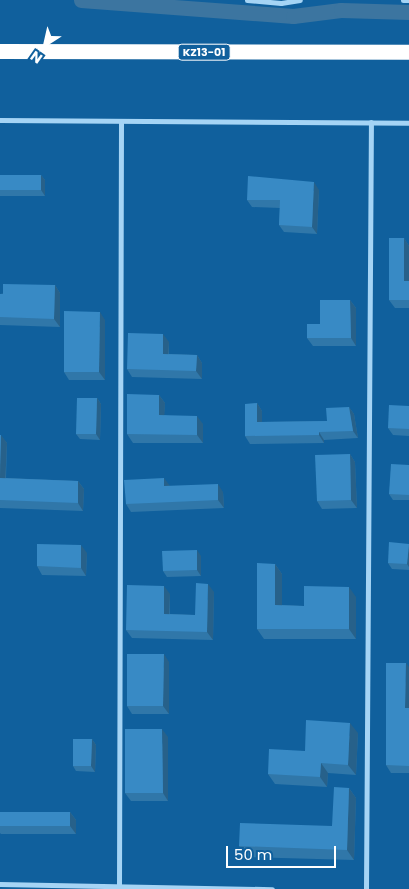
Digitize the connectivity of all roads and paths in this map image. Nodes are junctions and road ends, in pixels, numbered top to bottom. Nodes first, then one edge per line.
1 (247, 0) edge
2 (300, 0) edge
3 (403, 0) edge
4 (409, 0) edge
5 (0, 51) edge
6 (409, 52) edge
7 (0, 120) edge
8 (121, 121) junction
9 (371, 122) junction
10 (409, 122) edge
11 (0, 884) edge
12 (119, 888) edge
13 (272, 889) edge
14 (366, 889) edge

1 - 2 street
3 - 4 street
5 - 6 highway, KZ13-01
7 - 8 street
8 - 9 street
8 - 12 street
9 - 10 street
9 - 14 street
11 - 12 street
12 - 13 street

